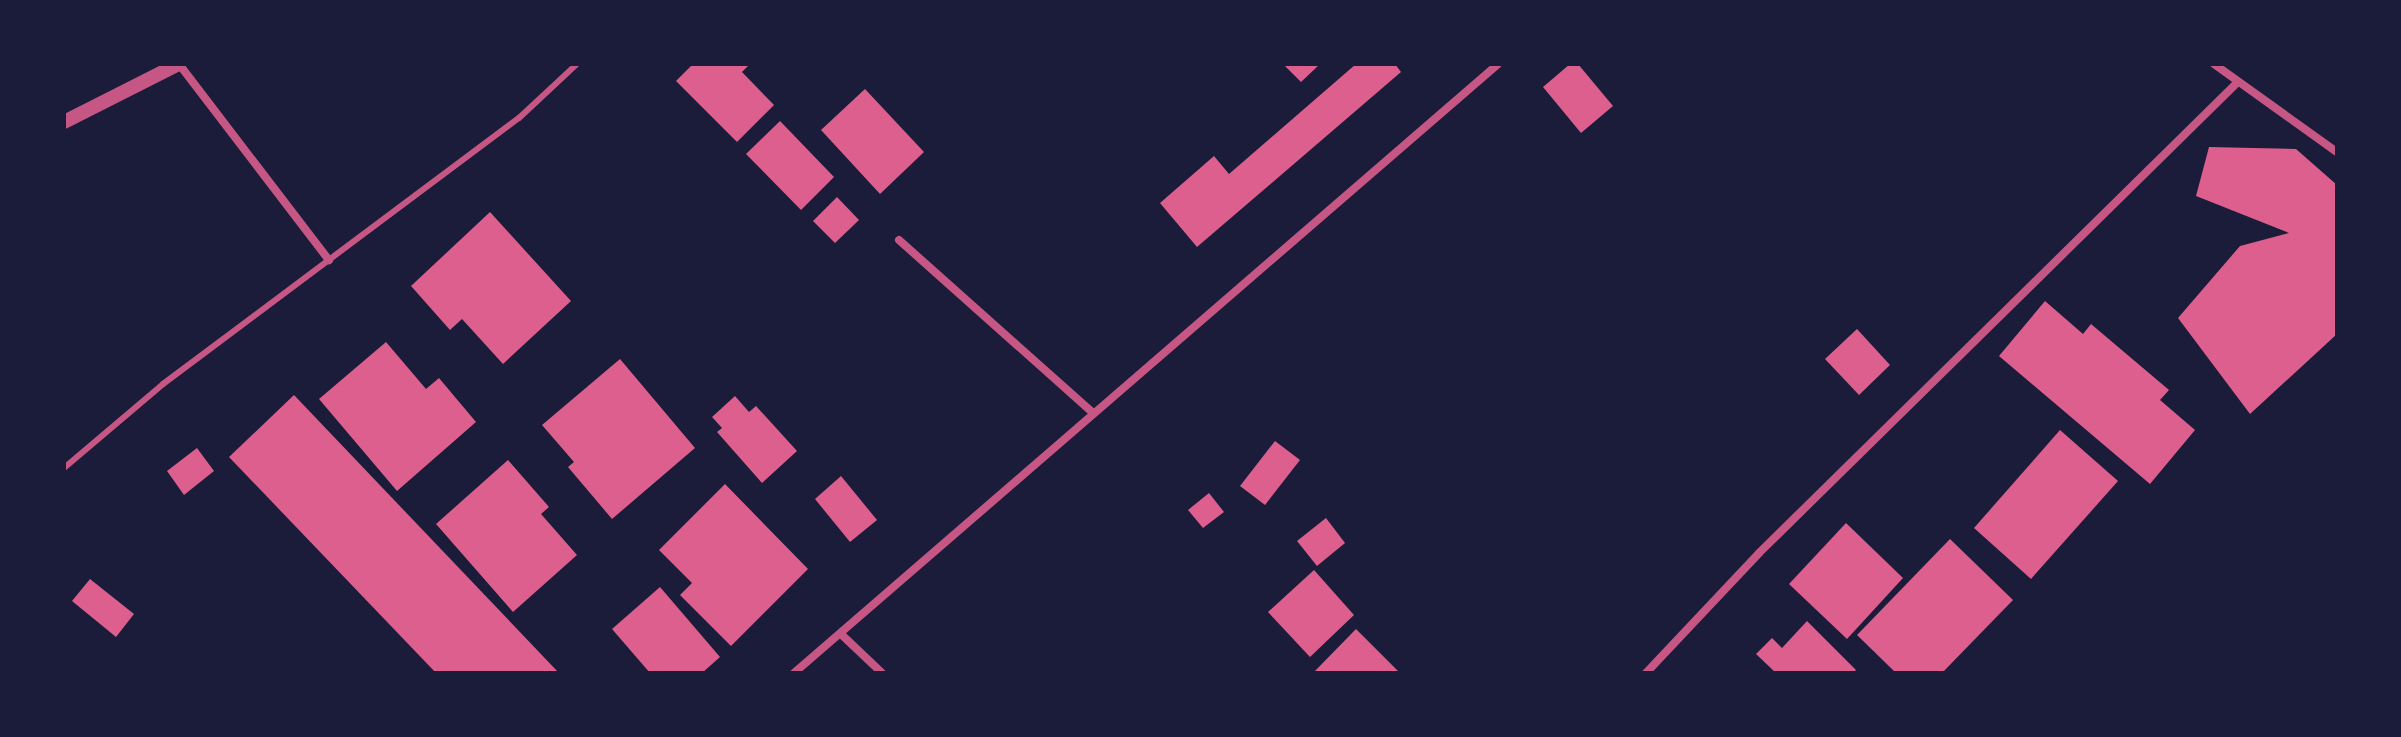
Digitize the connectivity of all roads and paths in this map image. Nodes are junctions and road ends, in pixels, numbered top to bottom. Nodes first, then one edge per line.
1 (179, 64) edge
2 (577, 64) edge
3 (1498, 64) edge
4 (2214, 64) edge
5 (2237, 83) junction
6 (64, 122) edge
7 (2337, 152) edge
8 (899, 240) dead end
9 (329, 260) junction
10 (1093, 413) junction
11 (64, 468) edge
12 (842, 635) junction
13 (794, 673) edge
14 (882, 673) edge
15 (1646, 673) edge

1 - 6 street
1 - 9 street
2 - 9 lane
3 - 10 street
4 - 5 street
5 - 7 street
5 - 15 street
8 - 10 street
9 - 11 lane
10 - 12 street
12 - 13 street
12 - 14 street

